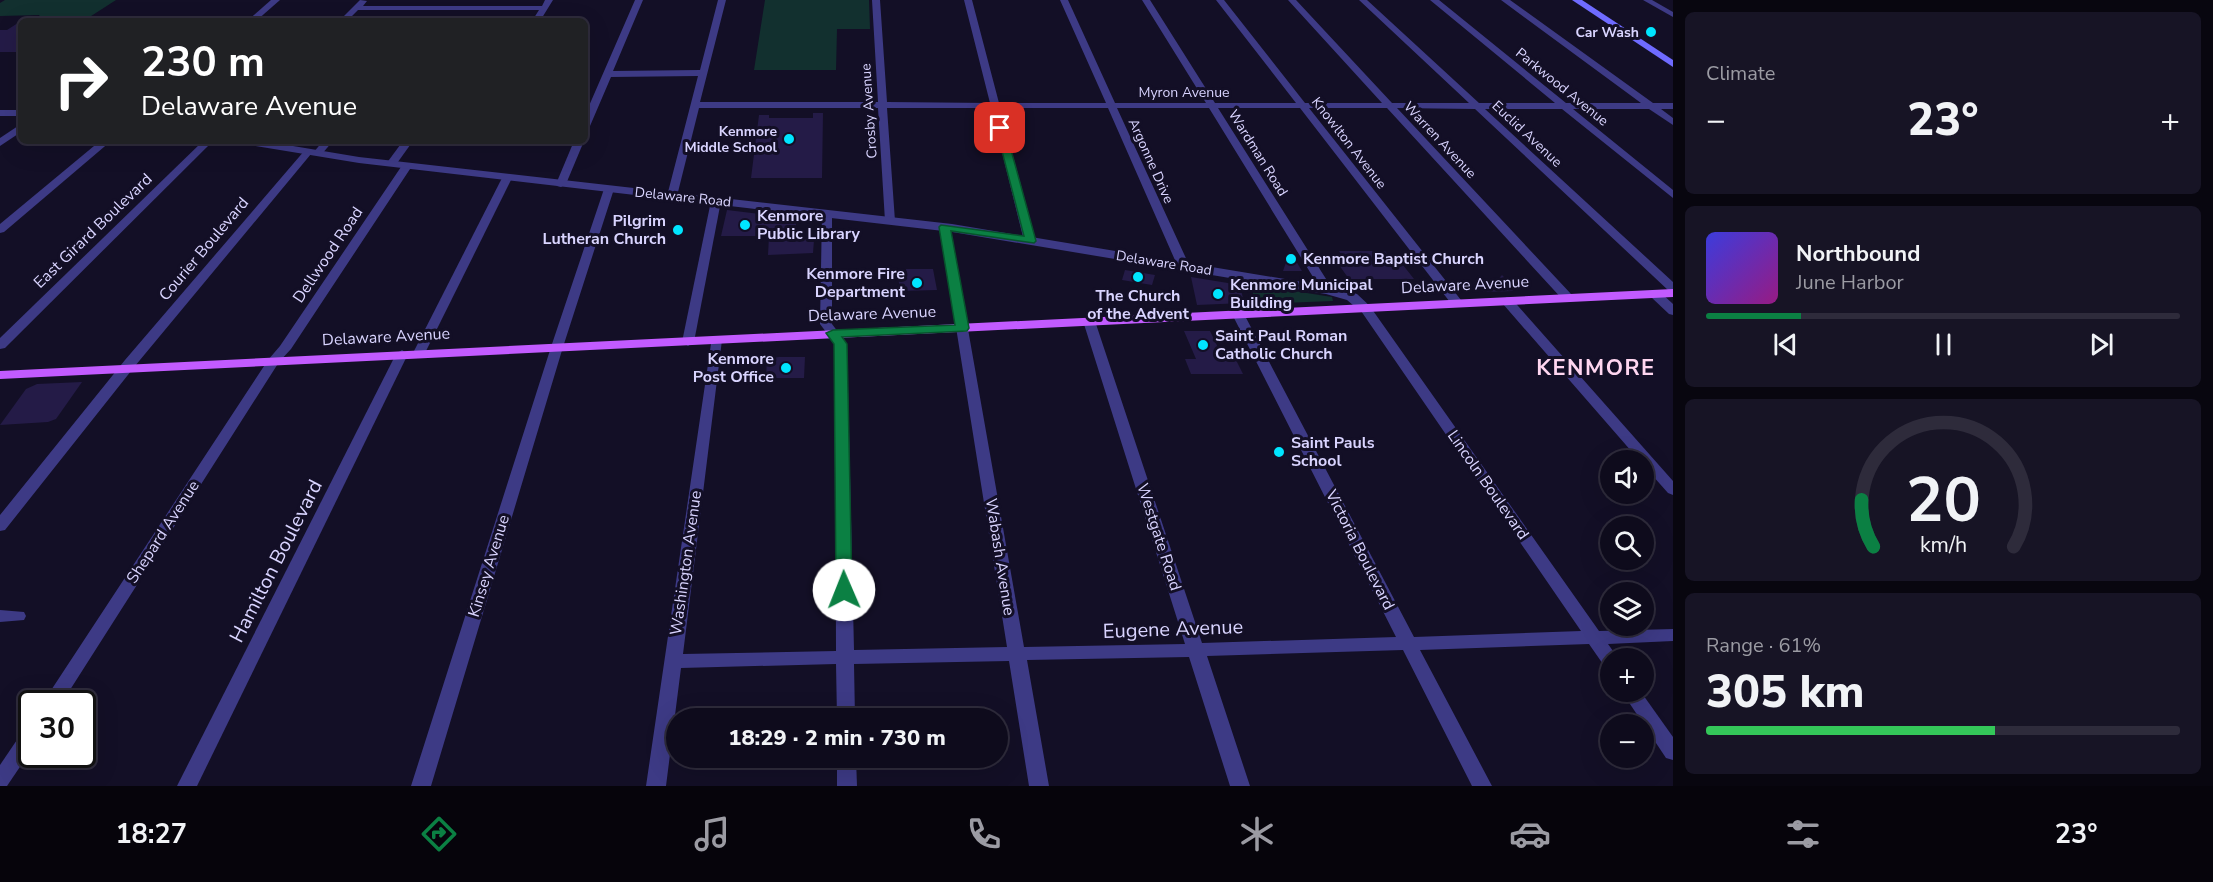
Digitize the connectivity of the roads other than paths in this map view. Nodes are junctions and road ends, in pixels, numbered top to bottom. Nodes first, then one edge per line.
1 (276, 0) edge
2 (364, 0) edge
3 (454, 0) edge
4 (549, 0) edge
5 (639, 0) edge
6 (722, 0) edge
7 (876, 0) edge
8 (968, 0) edge
9 (1064, 0) edge
10 (1146, 0) edge
11 (1220, 0) edge
12 (1292, 0) edge
13 (1363, 0) edge
14 (1434, 0) edge
15 (1505, 0) edge
16 (1576, 0) edge
17 (1647, 0) edge
18 (356, 8) junction
19 (448, 8) junction
20 (544, 8) junction
21 (1673, 15) edge
22 (255, 18) edge
23 (346, 18) edge
24 (538, 18) edge
25 (1673, 64) edge
26 (607, 74) junction
27 (703, 74) junction
28 (695, 105) junction
29 (882, 105) junction
30 (994, 105) junction
31 (1111, 105) junction
32 (1212, 105) junction
33 (1302, 106) junction
34 (1390, 106) junction
35 (1476, 106) junction
36 (1563, 106) junction
37 (1651, 106) junction
38 (1673, 106) edge
39 (0, 113) edge
40 (18, 114) edge
41 (588, 119) edge
42 (1673, 122) edge
43 (18, 129) edge
44 (0, 143) edge
45 (102, 144) edge
46 (205, 144) edge
47 (261, 144) edge
48 (324, 144) edge
49 (406, 144) edge
50 (578, 144) edge
51 (313, 153) junction
52 (391, 164) junction
53 (407, 166) junction
54 (507, 178) junction
55 (561, 184) junction
56 (609, 189) junction
57 (1673, 195) edge
58 (672, 196) junction
59 (716, 201) junction
60 (827, 213) junction
61 (890, 221) junction
62 (945, 227) junction
63 (0, 230) edge
64 (1030, 241) junction
65 (1184, 267) junction
66 (1673, 288) edge
67 (1327, 290) junction
68 (1673, 293) edge
69 (1655, 294) junction
70 (1568, 298) junction
71 (1507, 301) junction
72 (1456, 303) junction
73 (1365, 308) junction
74 (1673, 311) edge
75 (1238, 314) junction
76 (1089, 321) junction
77 (962, 328) junction
78 (833, 333) junction
79 (716, 340) junction
80 (688, 342) junction
81 (0, 345) edge
82 (557, 347) junction
83 (411, 354) junction
84 (274, 360) junction
85 (126, 368) junction
86 (0, 375) edge
87 (1673, 490) edge
88 (0, 526) edge
89 (0, 616) edge
90 (18, 616) dead end
91 (1673, 635) edge
92 (1594, 636) junction
93 (1408, 642) junction
94 (1602, 648) edge
95 (1196, 650) junction
96 (1016, 654) junction
97 (845, 657) junction
98 (673, 661) junction
99 (60, 690) edge
100 (1638, 702) edge
101 (846, 708) edge
102 (1673, 752) edge
103 (18, 754) edge
104 (847, 768) edge
105 (0, 782) edge
106 (187, 786) edge
107 (422, 786) edge
108 (656, 786) edge
109 (848, 786) edge
110 (1039, 786) edge
111 (1240, 786) edge
112 (1482, 786) edge

1 - 22 street
2 - 18 street
3 - 19 street
4 - 20 street
5 - 26 street
6 - 27 street
7 - 29 street, Crosby Avenue
8 - 30 street
9 - 31 street, Argonne Drive
10 - 32 street, Wardman Road
11 - 33 street, Knowlton Avenue
12 - 34 street, Warren Avenue
13 - 35 street, Euclid Avenue
14 - 36 street, Parkwood Avenue
15 - 37 street
16 - 25 main road
17 - 21 street
18 - 19 street
18 - 23 street
19 - 20 street
20 - 24 street
26 - 27 street
26 - 41 street
27 - 28 street
28 - 29 street, Myron Avenue
28 - 58 street
29 - 30 street, Myron Avenue
29 - 61 street, Crosby Avenue
30 - 31 street, Myron Avenue
30 - 64 street
31 - 32 street, Myron Avenue
31 - 65 street, Argonne Drive
32 - 33 street, Myron Avenue
32 - 67 street, Wardman Road
33 - 34 street, Myron Avenue
33 - 72 street, Knowlton Avenue
34 - 35 street, Myron Avenue
34 - 70 street, Warren Avenue
35 - 36 street, Myron Avenue
35 - 66 street, Euclid Avenue
36 - 37 street, Myron Avenue
36 - 57 street, Parkwood Avenue
37 - 38 street, Myron Avenue
37 - 42 street
39 - 40 street
43 - 44 street
45 - 63 street
46 - 81 street, East Girard Boulevard
47 - 51 street, Delaware Road
48 - 51 street, Courier Boulevard
49 - 52 street
50 - 55 street
51 - 52 street, Delaware Road
51 - 85 street, Courier Boulevard
52 - 53 street, Delaware Road
53 - 54 street, Delaware Road
53 - 84 street, Dellwood Road
54 - 55 street, Delaware Road
54 - 83 street, Hamilton Boulevard
55 - 56 street, Delaware Road
56 - 58 street, Delaware Road
56 - 82 street, Kinsey Avenue
58 - 59 street, Delaware Road
59 - 60 street, Delaware Road
59 - 80 street
60 - 61 street, Delaware Road
60 - 78 street
61 - 62 street, Delaware Road
62 - 64 street, Delaware Road
62 - 77 street, Wabash Avenue
64 - 65 street, Delaware Road
65 - 67 street, Delaware Road
67 - 73 street, Delaware Road
68 - 69 main road, Delaware Avenue
69 - 70 main road, Delaware Avenue
69 - 74 street
70 - 71 main road, Delaware Avenue
71 - 72 main road, Delaware Avenue
71 - 87 street
72 - 73 main road, Delaware Avenue
73 - 75 main road, Delaware Avenue
73 - 92 street, Lincoln Boulevard
75 - 76 main road, Delaware Avenue
75 - 93 street, Victoria Boulevard
76 - 77 main road, Delaware Avenue
76 - 95 street, Westgate Road
77 - 78 main road, Delaware Avenue
77 - 96 street, Wabash Avenue
78 - 79 main road, Delaware Avenue
78 - 97 street
79 - 80 main road, Delaware Avenue
79 - 98 street, Washington Avenue
80 - 82 main road, Delaware Avenue
82 - 83 main road, Delaware Avenue
82 - 107 street, Kinsey Avenue
83 - 84 main road, Delaware Avenue
83 - 106 street, Hamilton Boulevard
84 - 85 main road, Delaware Avenue
84 - 99 street, Shepard Avenue
85 - 86 main road, Delaware Avenue
85 - 88 street, Courier Boulevard
89 - 90 street
91 - 92 street, Eugene Avenue
92 - 93 street, Eugene Avenue
92 - 94 street, Lincoln Boulevard
93 - 95 street, Eugene Avenue
93 - 112 street, Victoria Boulevard
95 - 96 street, Eugene Avenue
95 - 111 street, Westgate Road
96 - 97 street, Eugene Avenue
96 - 110 street, Wabash Avenue
97 - 98 street, Eugene Avenue
97 - 101 street
98 - 108 street, Washington Avenue
100 - 102 street
103 - 105 street
104 - 109 street

